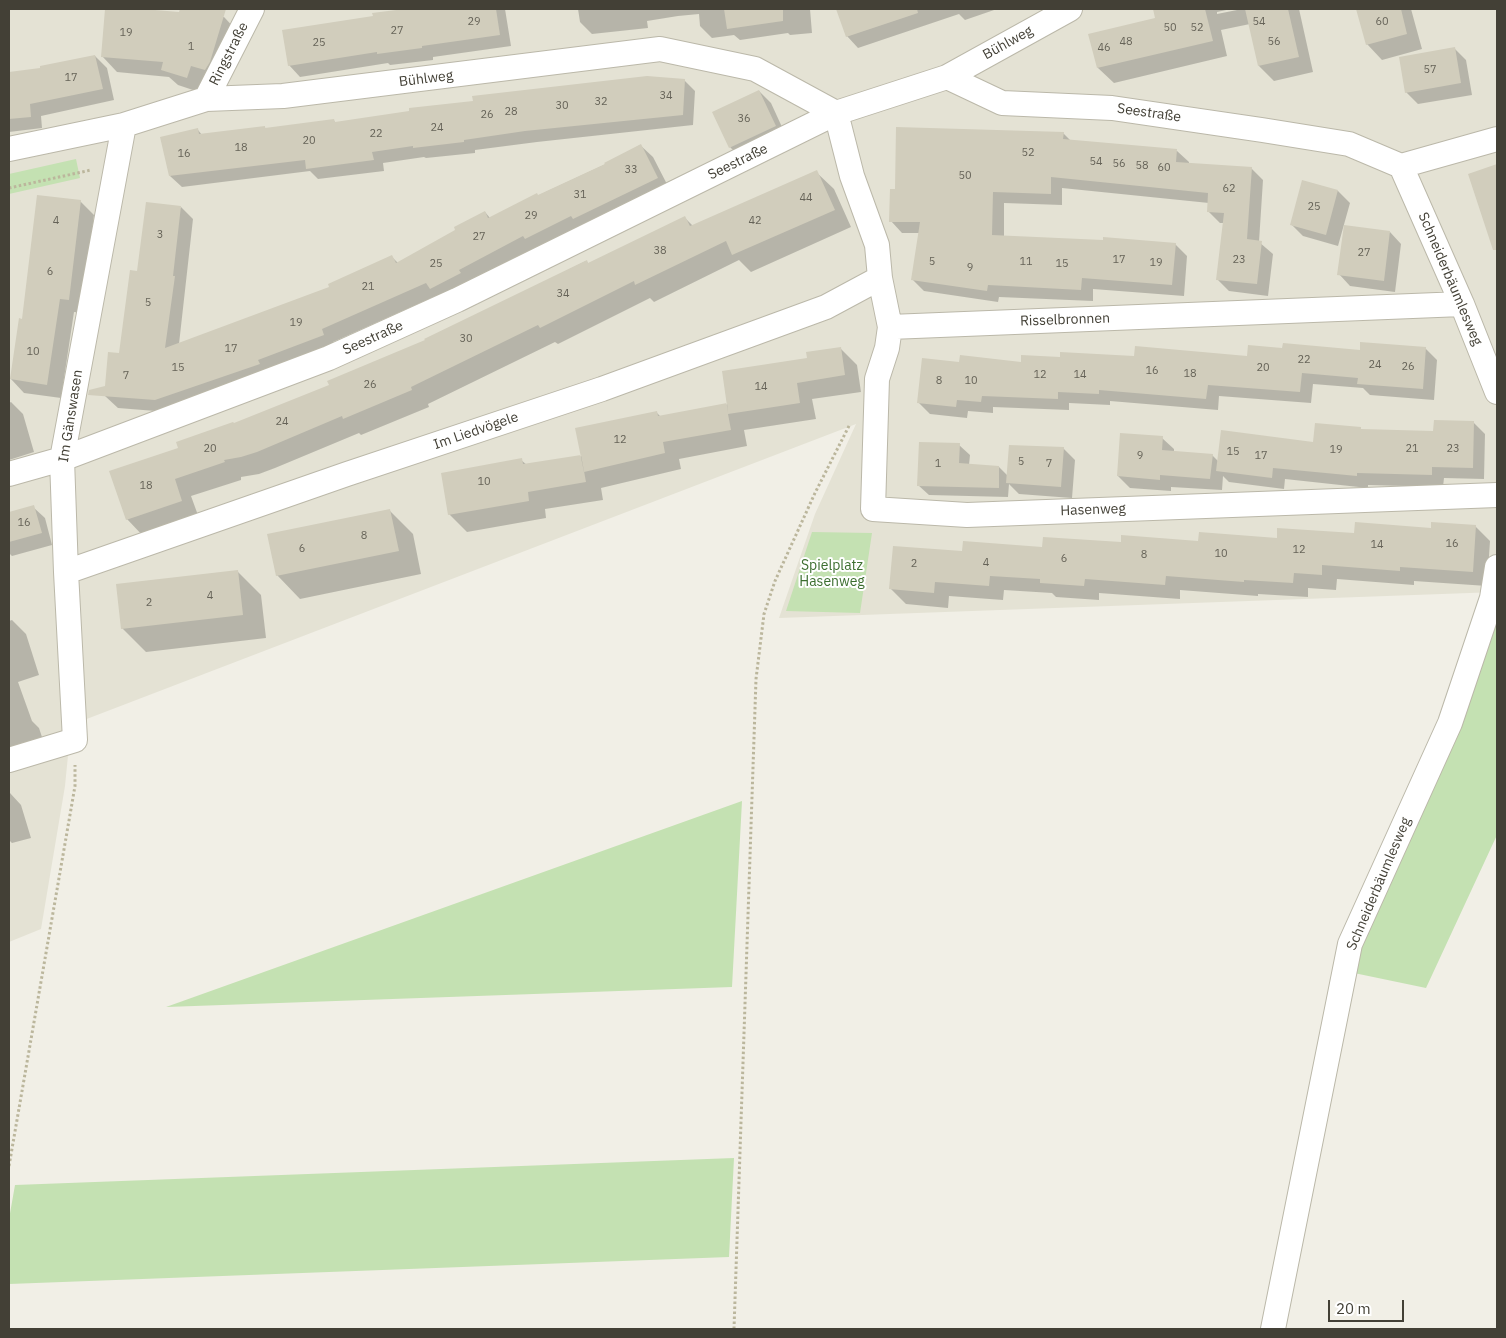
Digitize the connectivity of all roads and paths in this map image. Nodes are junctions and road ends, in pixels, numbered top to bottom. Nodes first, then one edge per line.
1 (252, 9) edge
2 (1070, 9) edge
3 (947, 76) junction
4 (206, 99) junction
5 (836, 113) junction
6 (124, 125) junction
7 (1497, 139) edge
8 (9, 149) edge
9 (1401, 166) junction
10 (94, 169) dead end
11 (9, 188) edge
12 (880, 278) junction
13 (1462, 304) junction
14 (890, 327) junction
15 (1497, 392) edge
16 (852, 419) dead end
17 (62, 459) junction
18 (9, 474) edge
19 (1497, 496) edge
20 (1497, 566) edge
21 (66, 572) junction
22 (75, 740) junction
23 (9, 760) edge
24 (9, 1166) edge
25 (734, 1329) edge
26 (1273, 1329) edge

1 - 4 street, Ringstraße
2 - 3 street, Bühlweg
3 - 5 street, Seestraße
3 - 9 street, Seestraße
4 - 5 street, Bühlweg
4 - 6 street, Bühlweg
5 - 12 street
5 - 17 street, Seestraße
6 - 8 street, Bühlweg
6 - 17 street, Im Gänswasen
7 - 9 street
9 - 13 street, Schneiderbäumlesweg
10 - 11 path
12 - 14 street
12 - 21 street, Im Liedvögele
13 - 14 street, Risselbronnen
13 - 15 street, Schneiderbäumlesweg
14 - 19 street, Hasenweg
16 - 25 path
17 - 18 street, Seestraße
17 - 21 street, Im Gänswasen
20 - 26 street, Schneiderbäumlesweg
21 - 22 street, Im Gänswasen
22 - 23 street
22 - 24 path

